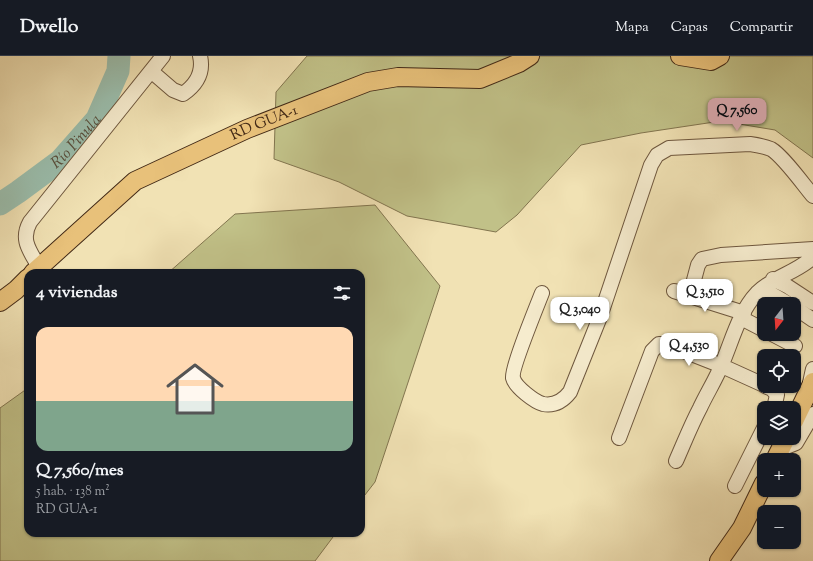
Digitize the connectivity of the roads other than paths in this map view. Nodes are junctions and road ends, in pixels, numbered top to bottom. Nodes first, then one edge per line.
1 (163, 56) edge
2 (200, 56) edge
3 (530, 56) edge
4 (680, 56) edge
5 (720, 56) edge
6 (151, 71) junction
7 (813, 196) edge
8 (813, 249) edge
9 (813, 257) edge
10 (32, 269) edge
11 (37, 269) edge
12 (774, 279) junction
13 (24, 282) edge
14 (763, 289) junction
15 (674, 291) dead end
16 (542, 293) dead end
17 (690, 295) junction
18 (777, 297) edge
19 (0, 302) edge
20 (813, 303) edge
21 (801, 312) edge
22 (742, 315) junction
23 (813, 320) edge
24 (757, 325) edge
25 (785, 341) edge
26 (795, 346) dead end
27 (722, 366) junction
28 (813, 369) edge
29 (757, 382) edge
30 (810, 387) edge
31 (801, 407) edge
32 (813, 414) edge
33 (619, 438) dead end
34 (757, 442) edge
35 (781, 449) edge
36 (676, 461) dead end
37 (735, 486) dead end
38 (757, 497) edge
39 (719, 561) edge

1 - 6 street
2 - 6 street
3 - 11 main road, RD GUA-1
4 - 5 main road
6 - 10 street
7 - 16 street
8 - 17 street
9 - 12 street
12 - 14 street
12 - 20 street
13 - 19 main road, RD GUA-1
14 - 18 street
14 - 22 street
15 - 17 street
17 - 22 street
21 - 23 street
22 - 24 street
22 - 27 street
25 - 26 street
27 - 29 street
27 - 33 street
27 - 36 street
28 - 30 street
30 - 31 main road
32 - 35 street
34 - 37 street
38 - 39 main road

